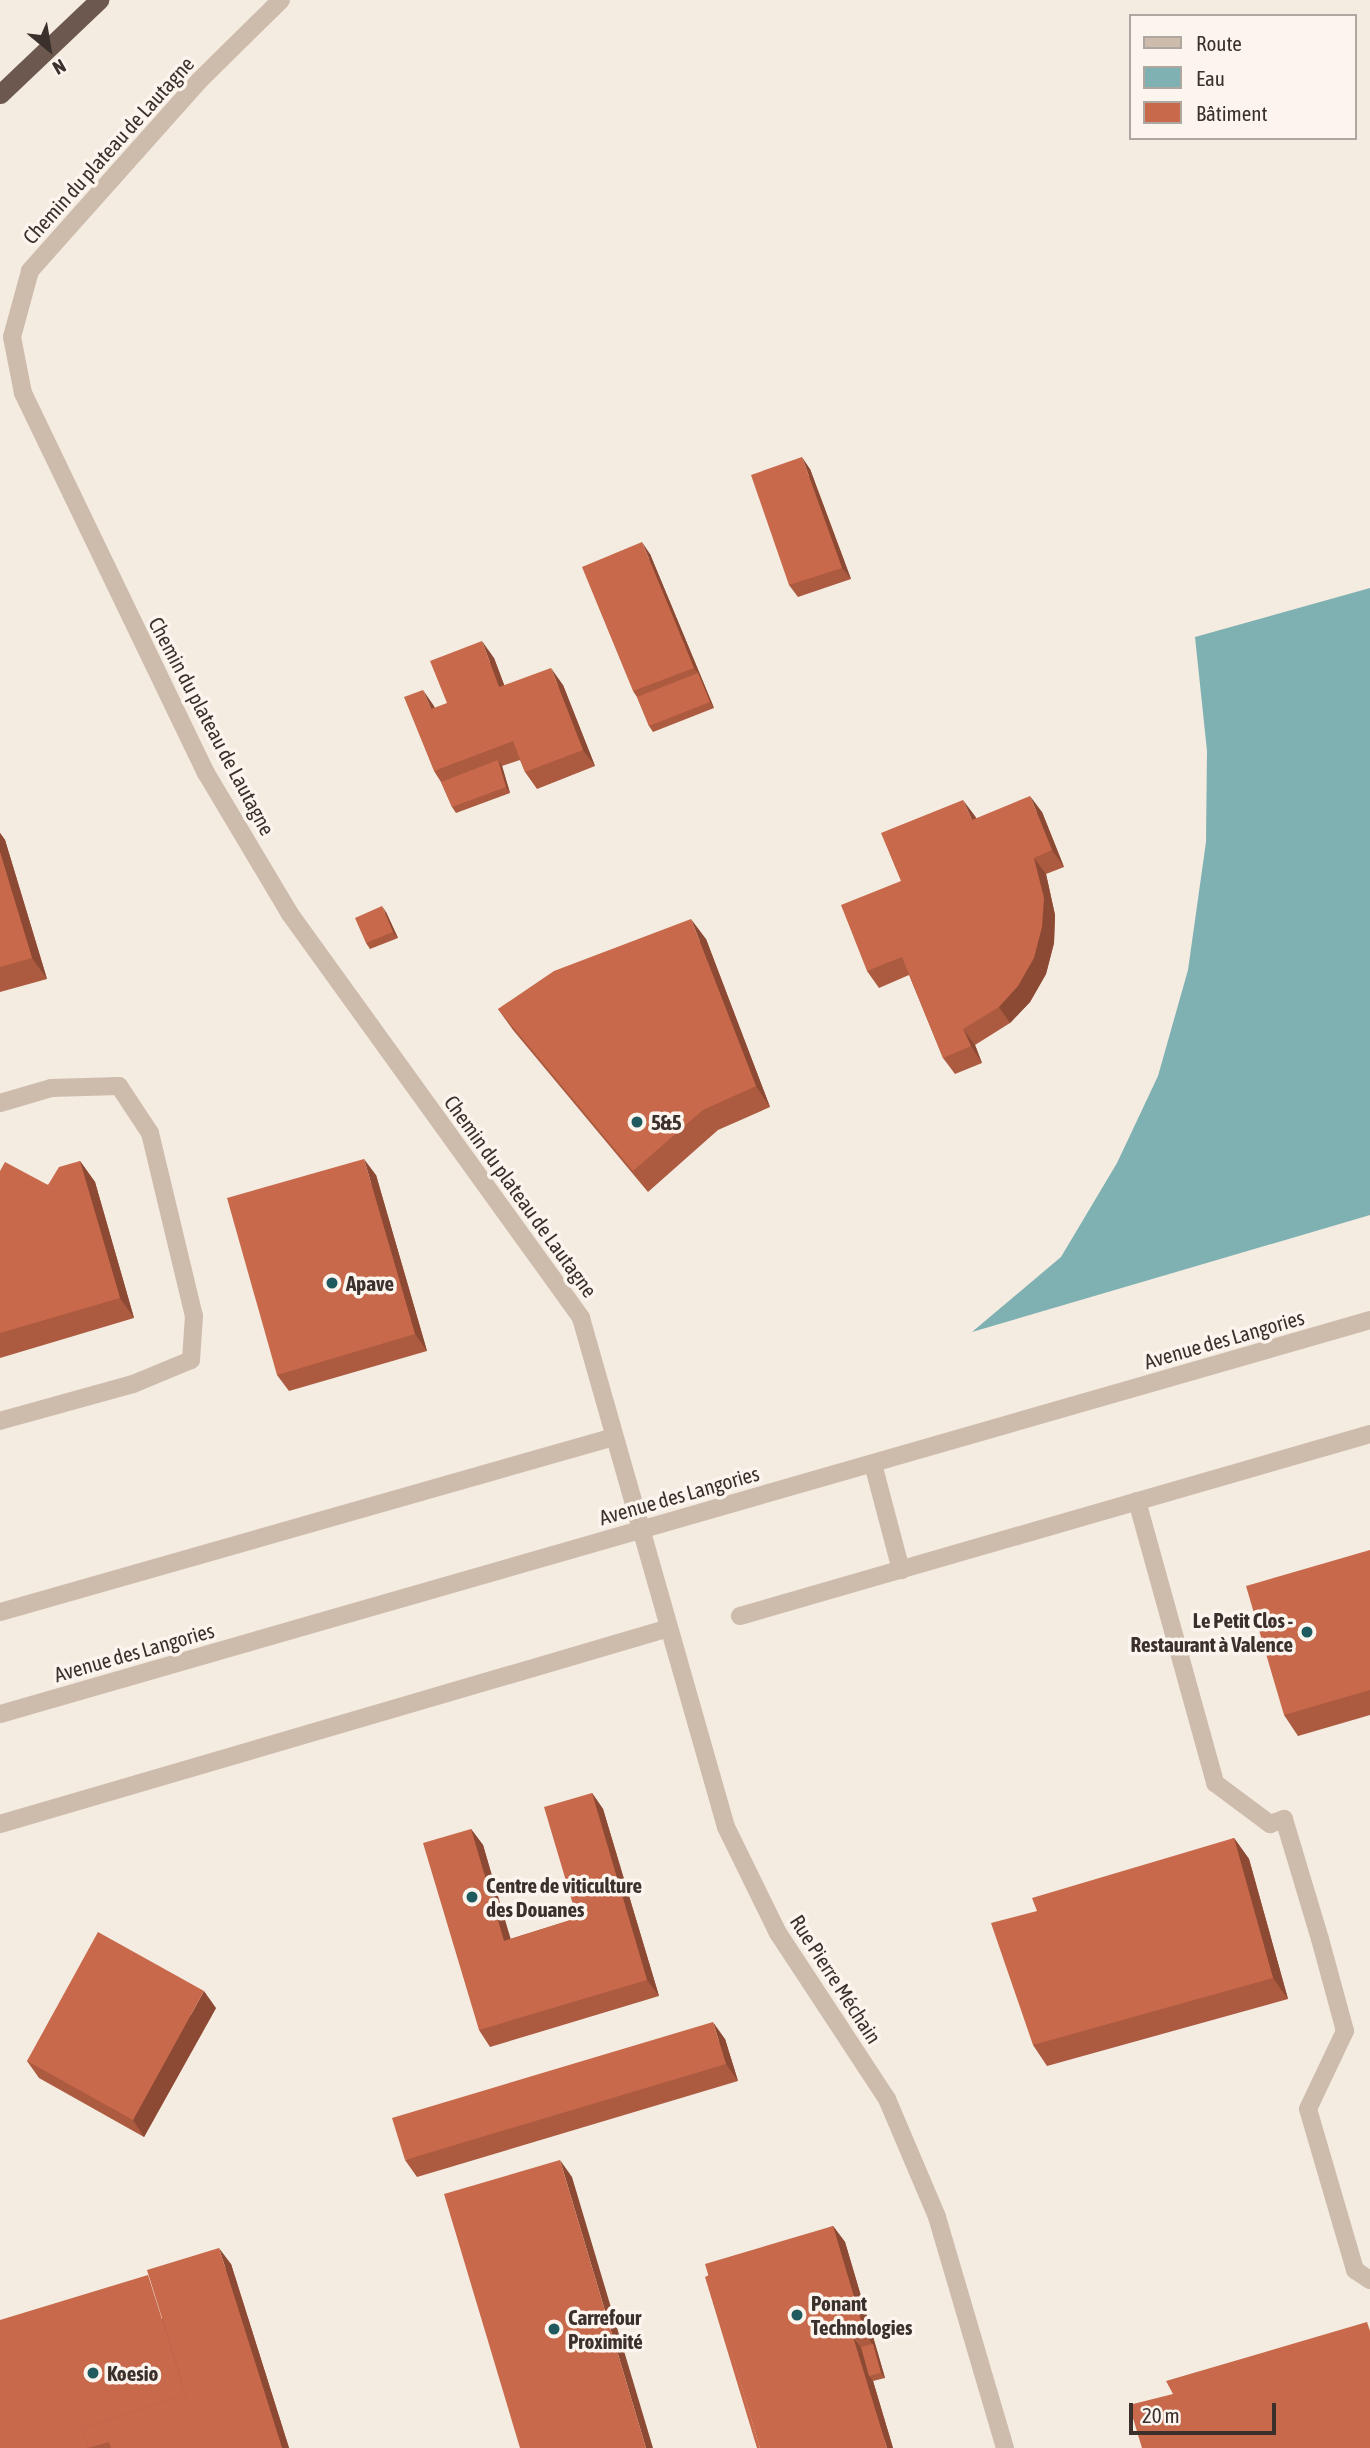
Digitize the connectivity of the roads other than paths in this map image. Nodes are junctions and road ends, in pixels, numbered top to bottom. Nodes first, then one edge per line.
1 (99, 0) edge
2 (281, 0) edge
3 (0, 94) edge
4 (0, 1103) edge
5 (1370, 1320) edge
6 (0, 1421) edge
7 (1370, 1434) edge
8 (614, 1437) junction
9 (873, 1464) junction
10 (1137, 1502) junction
11 (640, 1529) junction
12 (901, 1570) junction
13 (0, 1612) edge
14 (740, 1615) dead end
15 (666, 1629) junction
16 (0, 1714) edge
17 (0, 1824) edge
18 (1370, 2280) edge
19 (1005, 2448) edge

1 - 3 highway
2 - 8 street, Chemin du plateau de Lautagne
4 - 6 street
5 - 9 street, Avenue des Langories
7 - 10 street
8 - 11 street, Chemin du plateau de Lautagne
8 - 13 street
9 - 11 street, Avenue des Langories
9 - 12 street
10 - 12 street
10 - 18 street
11 - 15 street, Rue Pierre Méchain
11 - 16 street, Avenue des Langories
12 - 14 street
15 - 17 street
15 - 19 street, Rue Pierre Méchain

